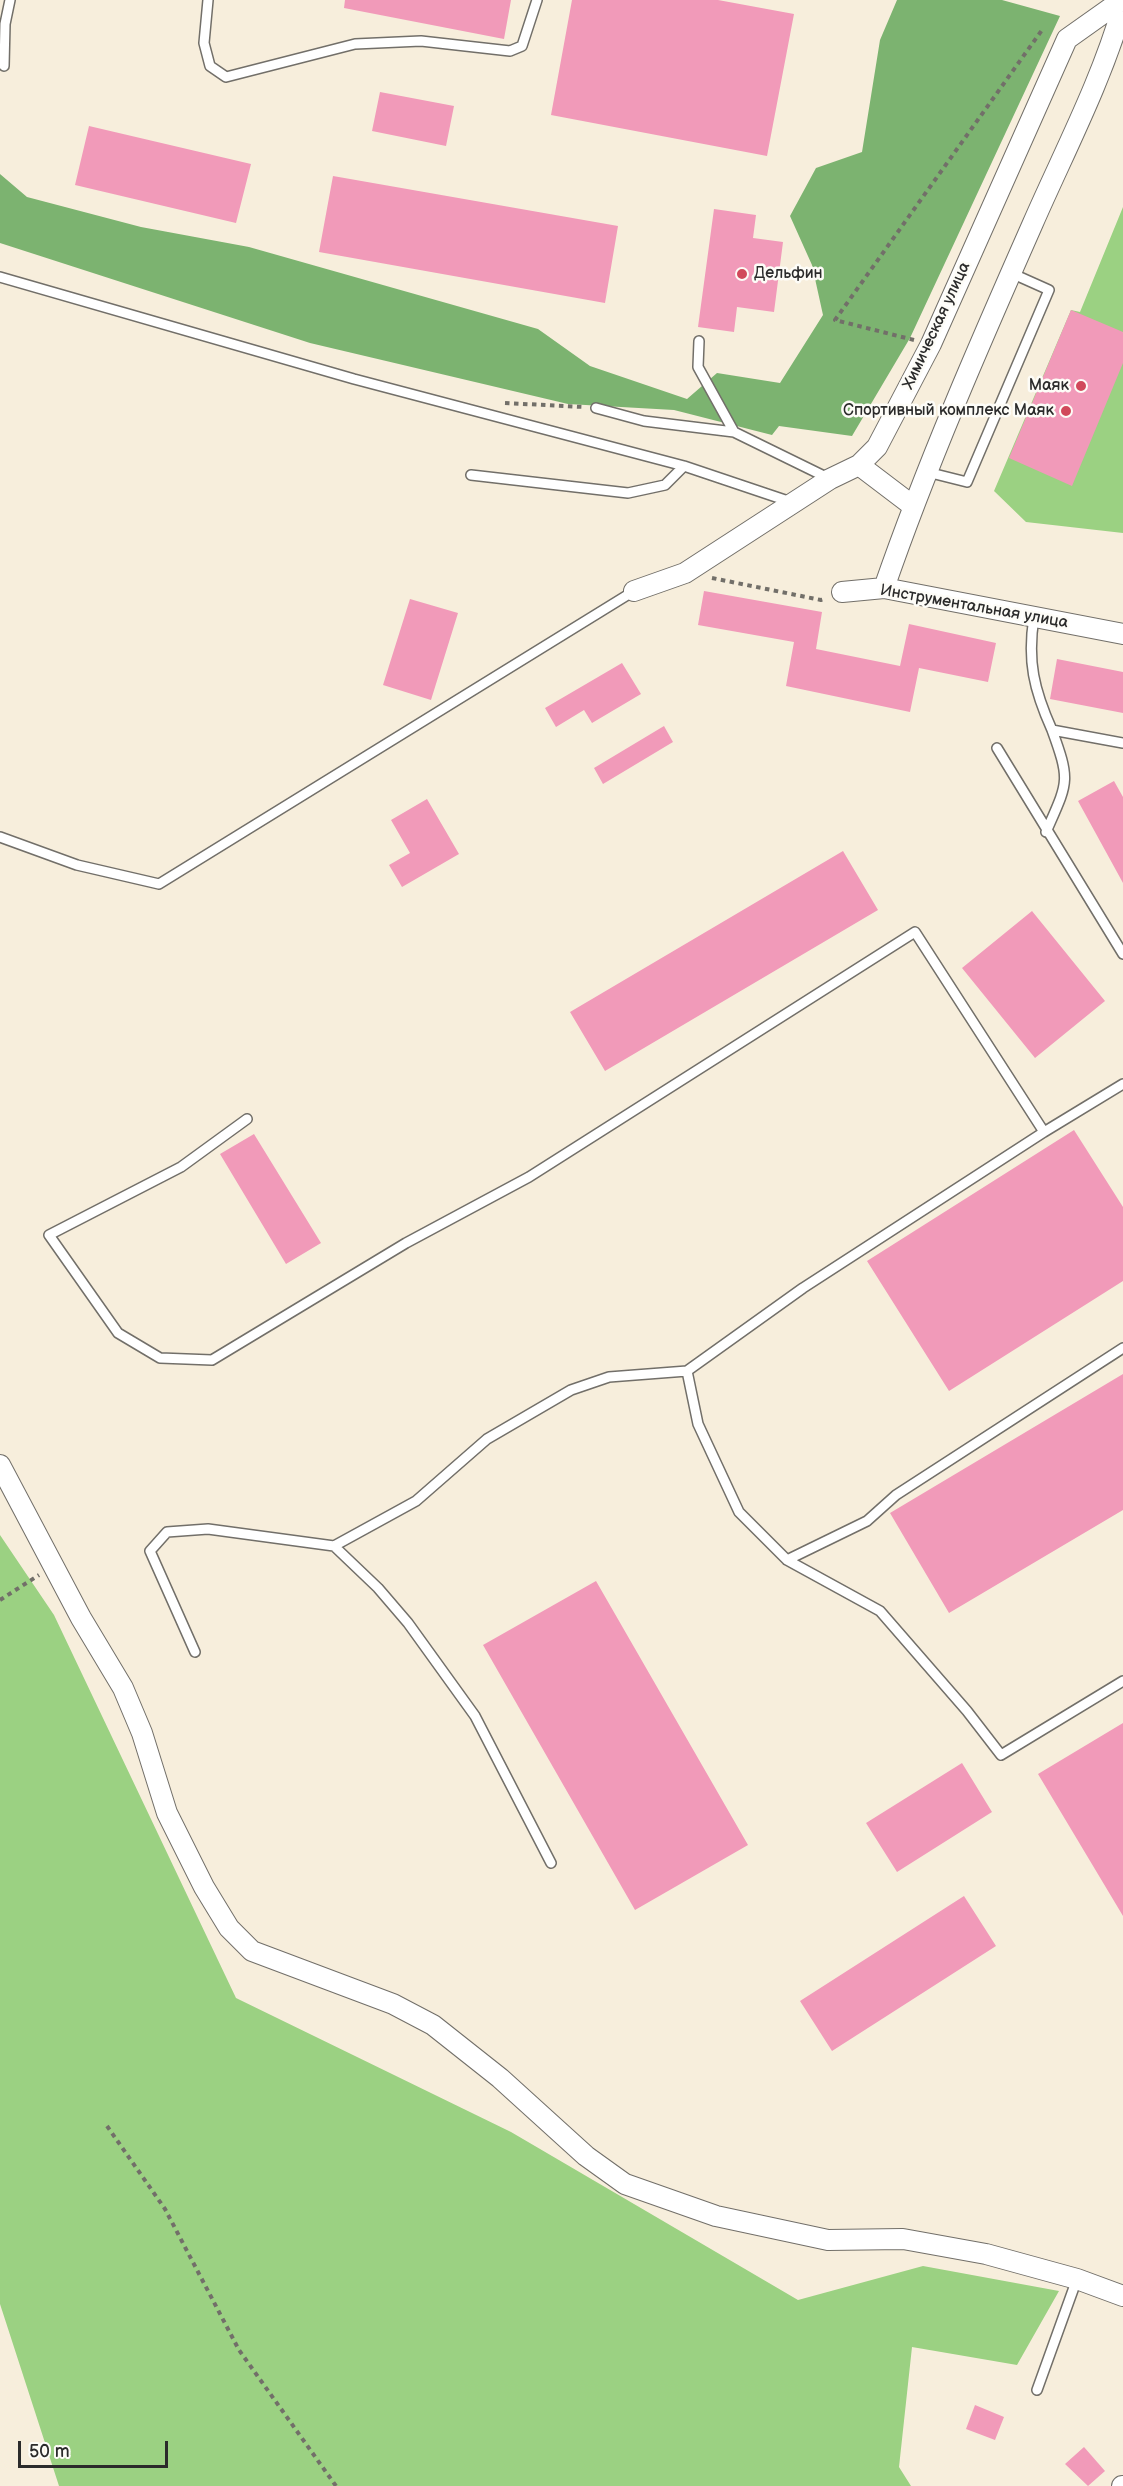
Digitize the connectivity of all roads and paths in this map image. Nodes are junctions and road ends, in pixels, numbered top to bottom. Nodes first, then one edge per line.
1 (10, 0) edge
2 (208, 0) edge
3 (537, 0) edge
4 (1122, 0) edge
5 (1123, 6) edge
6 (1042, 30) dead end
7 (4, 66) dead end
8 (1011, 273) junction
9 (0, 277) edge
10 (699, 341) dead end
11 (931, 344) junction
12 (469, 408) junction
13 (597, 408) joint
14 (734, 432) junction
15 (859, 465) junction
16 (684, 466) junction
17 (927, 472) junction
18 (471, 476) dead end
19 (831, 479) junction
20 (795, 503) junction
21 (913, 506) junction
22 (685, 573) junction
23 (884, 588) junction
24 (634, 591) joint
25 (842, 592) joint
26 (1034, 617) junction
27 (1123, 634) edge
28 (1052, 730) junction
29 (1123, 743) edge
30 (997, 748) dead end
31 (1046, 832) junction
32 (0, 837) edge
33 (1123, 954) edge
34 (1123, 1084) edge
35 (247, 1119) dead end
36 (1044, 1132) junction
37 (1123, 1348) edge
38 (687, 1371) junction
39 (0, 1465) edge
40 (334, 1546) junction
41 (787, 1560) junction
42 (52, 1567) junction
43 (0, 1600) edge
44 (195, 1652) dead end
45 (1123, 1681) edge
46 (551, 1863) dead end
47 (107, 2126) dead end
48 (1077, 2279) junction
49 (1123, 2296) edge
50 (1037, 2391) dead end
51 (336, 2486) edge

1 - 7 lane
2 - 3 lane
4 - 11 street, Химическая улица
5 - 8 street
6 - 11 path
8 - 17 street
8 - 17 lane
9 - 12 lane
10 - 14 lane
11 - 15 street, Химическая улица
12 - 13 path
12 - 16 lane
13 - 14 lane
14 - 19 lane
15 - 19 street, Химическая улица
15 - 21 street
16 - 18 lane
16 - 20 lane
17 - 21 street
19 - 20 street, Химическая улица
20 - 22 street, Химическая улица
21 - 23 street
22 - 24 street, Химическая улица
22 - 25 path
23 - 25 street, Инструментальная улица
23 - 26 street, Инструментальная улица
24 - 32 lane
26 - 27 street, Инструментальная улица
26 - 28 lane
28 - 29 lane
28 - 31 lane
30 - 31 lane
31 - 33 lane
34 - 36 lane
35 - 36 lane
36 - 38 lane
37 - 41 lane
38 - 40 lane
38 - 41 lane
39 - 42 street
40 - 44 lane
40 - 46 lane
41 - 45 lane
42 - 43 path
42 - 48 street
47 - 51 path
48 - 49 street
48 - 50 lane

